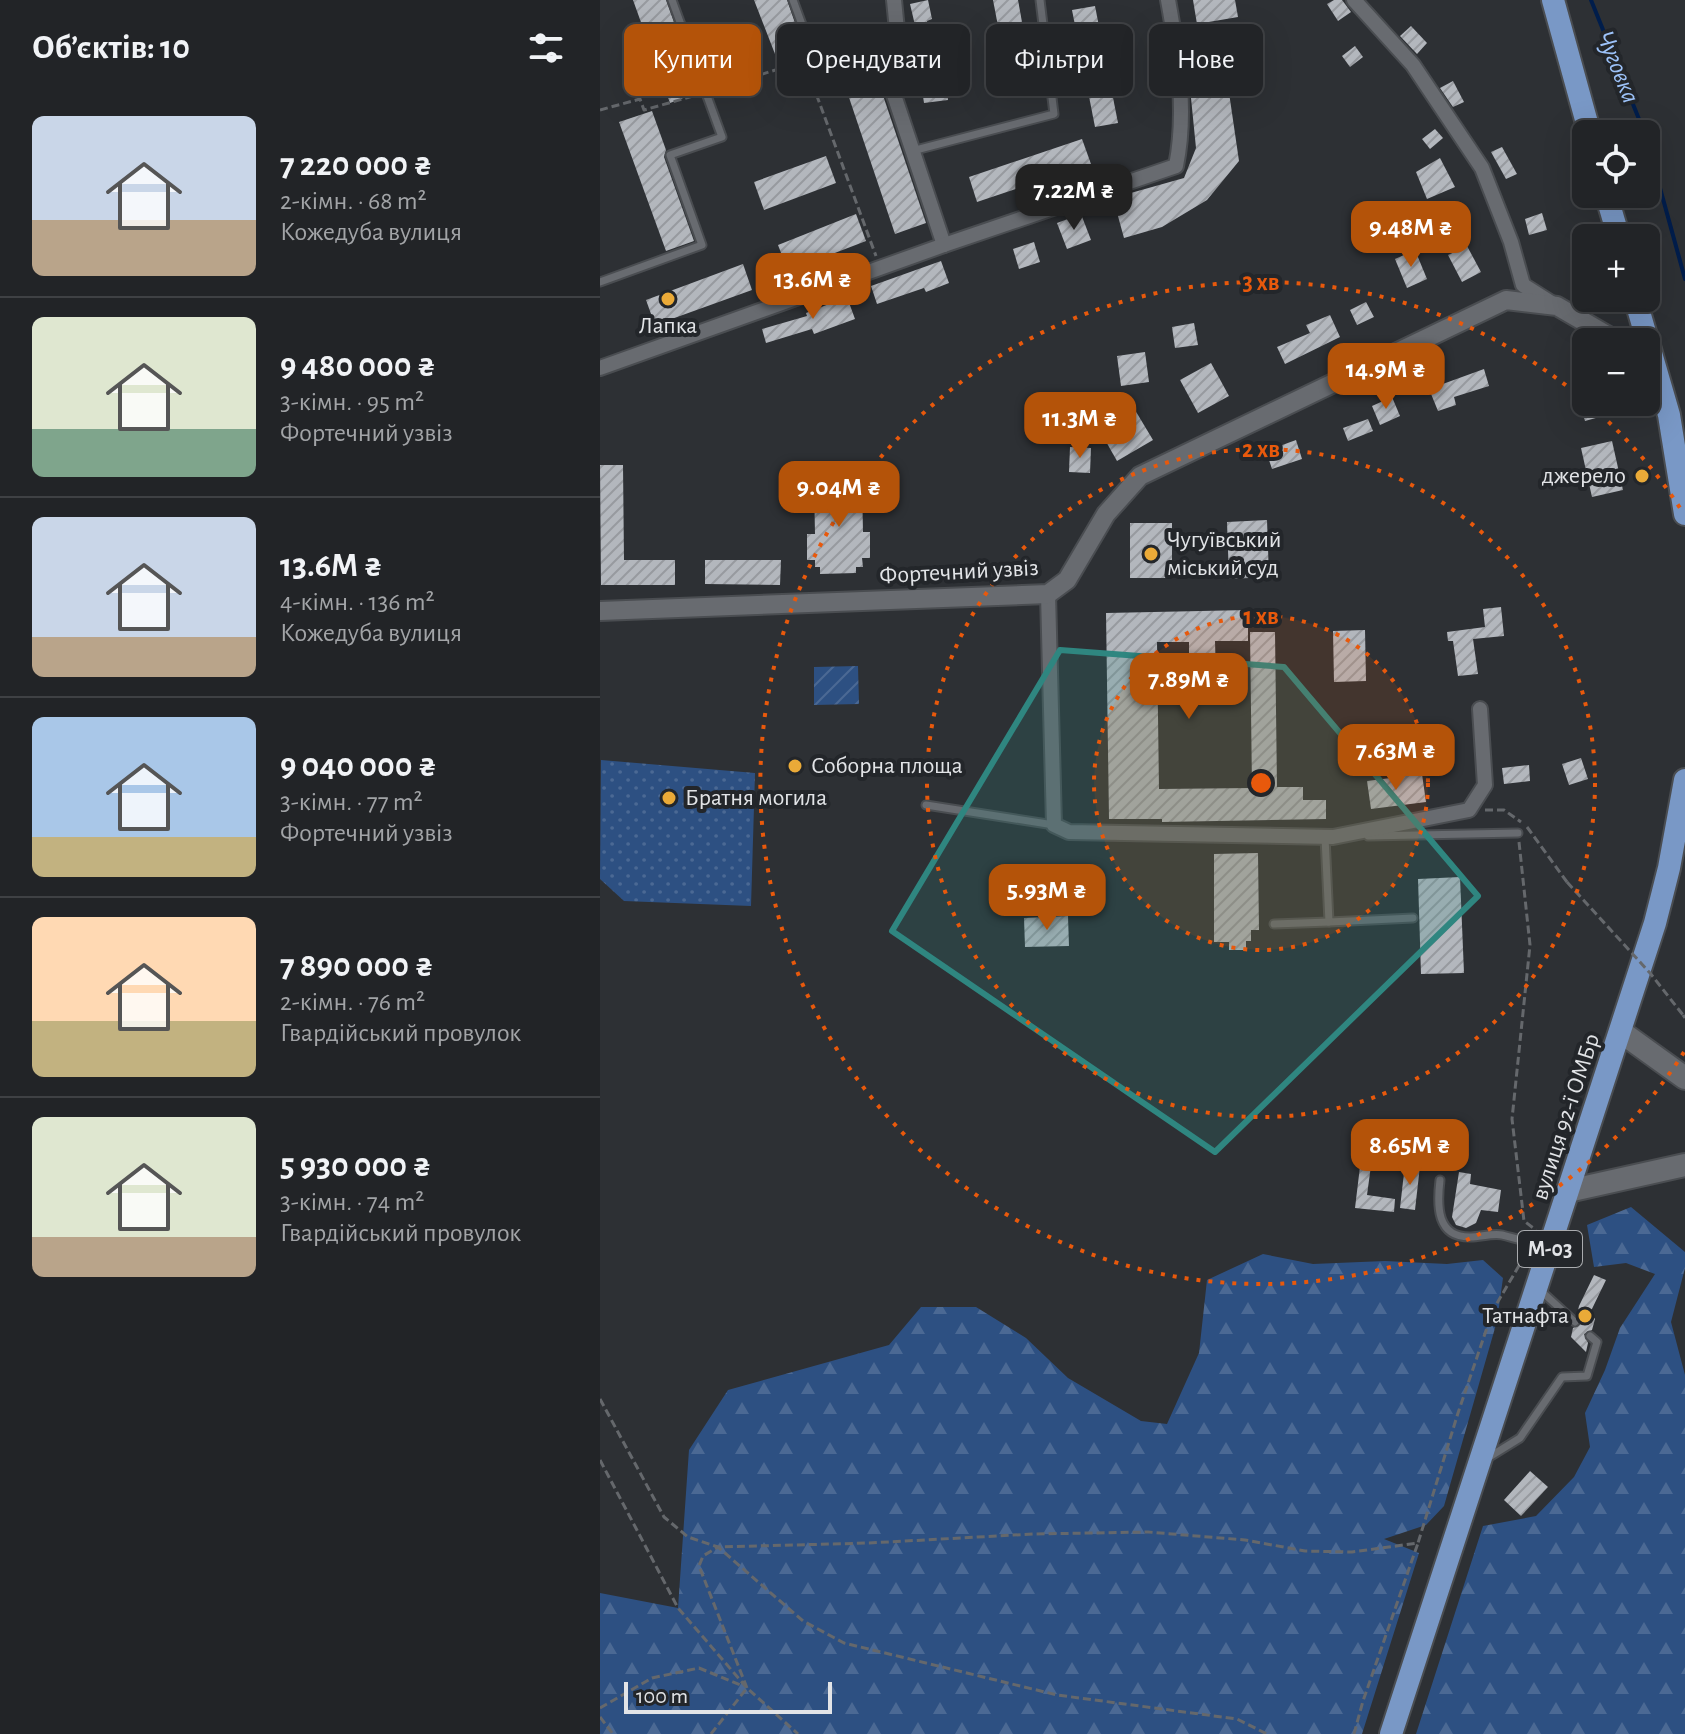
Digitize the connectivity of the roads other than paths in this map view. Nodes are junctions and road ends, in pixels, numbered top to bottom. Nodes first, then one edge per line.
1 (672, 0) edge
2 (793, 0) edge
3 (894, 0) edge
4 (1040, 0) edge
5 (1168, 0) edge
6 (1354, 0) edge
7 (1553, 0) edge
8 (802, 24) edge
9 (896, 24) edge
10 (894, 96) edge
11 (1586, 120) edge
12 (912, 151) junction
13 (944, 245) junction
14 (600, 282) edge
15 (1557, 306) junction
16 (1595, 328) edge
17 (600, 368) edge
18 (1660, 381) edge
19 (1677, 414) edge
20 (1685, 514) edge
21 (1048, 594) junction
22 (600, 611) edge
23 (1480, 709) dead end
24 (1685, 780) edge
25 (926, 805) dead end
26 (1054, 825) junction
27 (1518, 833) road end
28 (1329, 837) junction
29 (1413, 918) dead end
30 (1329, 922) junction
31 (1274, 924) dead end
32 (1621, 1032) junction
33 (1685, 1078) edge
34 (1685, 1165) edge
35 (1440, 1180) dead end
36 (1568, 1191) junction
37 (1545, 1243) junction
38 (1537, 1288) junction
39 (1575, 1322) dead end
40 (1590, 1336) dead end
41 (1478, 1465) junction
42 (1391, 1734) edge

1 - 14 lane
2 - 8 lane
3 - 9 street
4 - 12 lane
5 - 13 street
6 - 15 street, Фортечний узвіз
7 - 11 highway
10 - 12 street
12 - 13 street
13 - 17 street
15 - 16 street, Фортечний узвіз
15 - 21 street, Фортечний узвіз
18 - 19 highway
19 - 20 highway
21 - 22 street, Фортечний узвіз
21 - 26 street
23 - 28 street
24 - 32 highway, вулиця 92-ї ОМБр / М-03
25 - 26 lane
26 - 28 street
27 - 28 lane
28 - 30 lane
29 - 30 lane
30 - 31 lane
32 - 33 main road
32 - 36 highway, вулиця 92-ї ОМБр / М-03
34 - 36 main road
35 - 37 lane
36 - 37 highway, вулиця 92-ї ОМБр / М-03
37 - 38 highway, вулиця 92-ї ОМБр / М-03
38 - 39 lane
38 - 41 highway, вулиця 92-ї ОМБр / М-03
40 - 41 lane
41 - 42 highway, М-03

